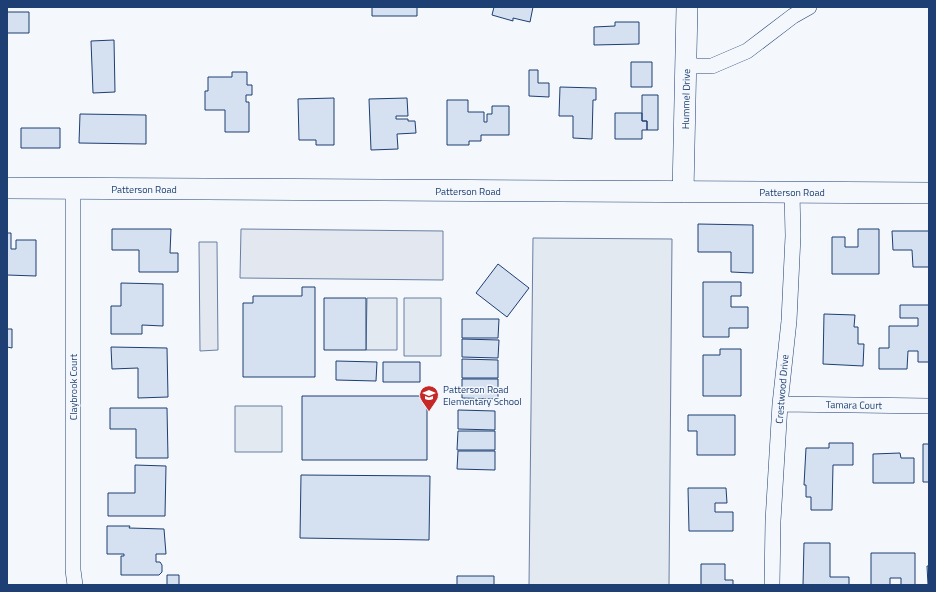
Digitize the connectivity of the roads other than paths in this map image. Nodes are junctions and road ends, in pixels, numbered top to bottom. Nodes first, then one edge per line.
1 (686, 7) edge
2 (809, 7) edge
3 (686, 66) junction
4 (7, 188) edge
5 (73, 189) junction
6 (683, 192) junction
7 (792, 192) junction
8 (929, 193) edge
9 (780, 404) junction
10 (929, 406) edge
11 (75, 585) edge
12 (772, 585) edge

1 - 3 street, Hummel Drive
2 - 3 street
3 - 6 street, Hummel Drive
4 - 5 street, Patterson Road
5 - 6 street, Patterson Road
5 - 11 street, Claybrook Court
6 - 7 street, Patterson Road
7 - 8 street, Patterson Road
7 - 9 street, Crestwood Drive
9 - 10 street, Tamara Court
9 - 12 street, Crestwood Drive

